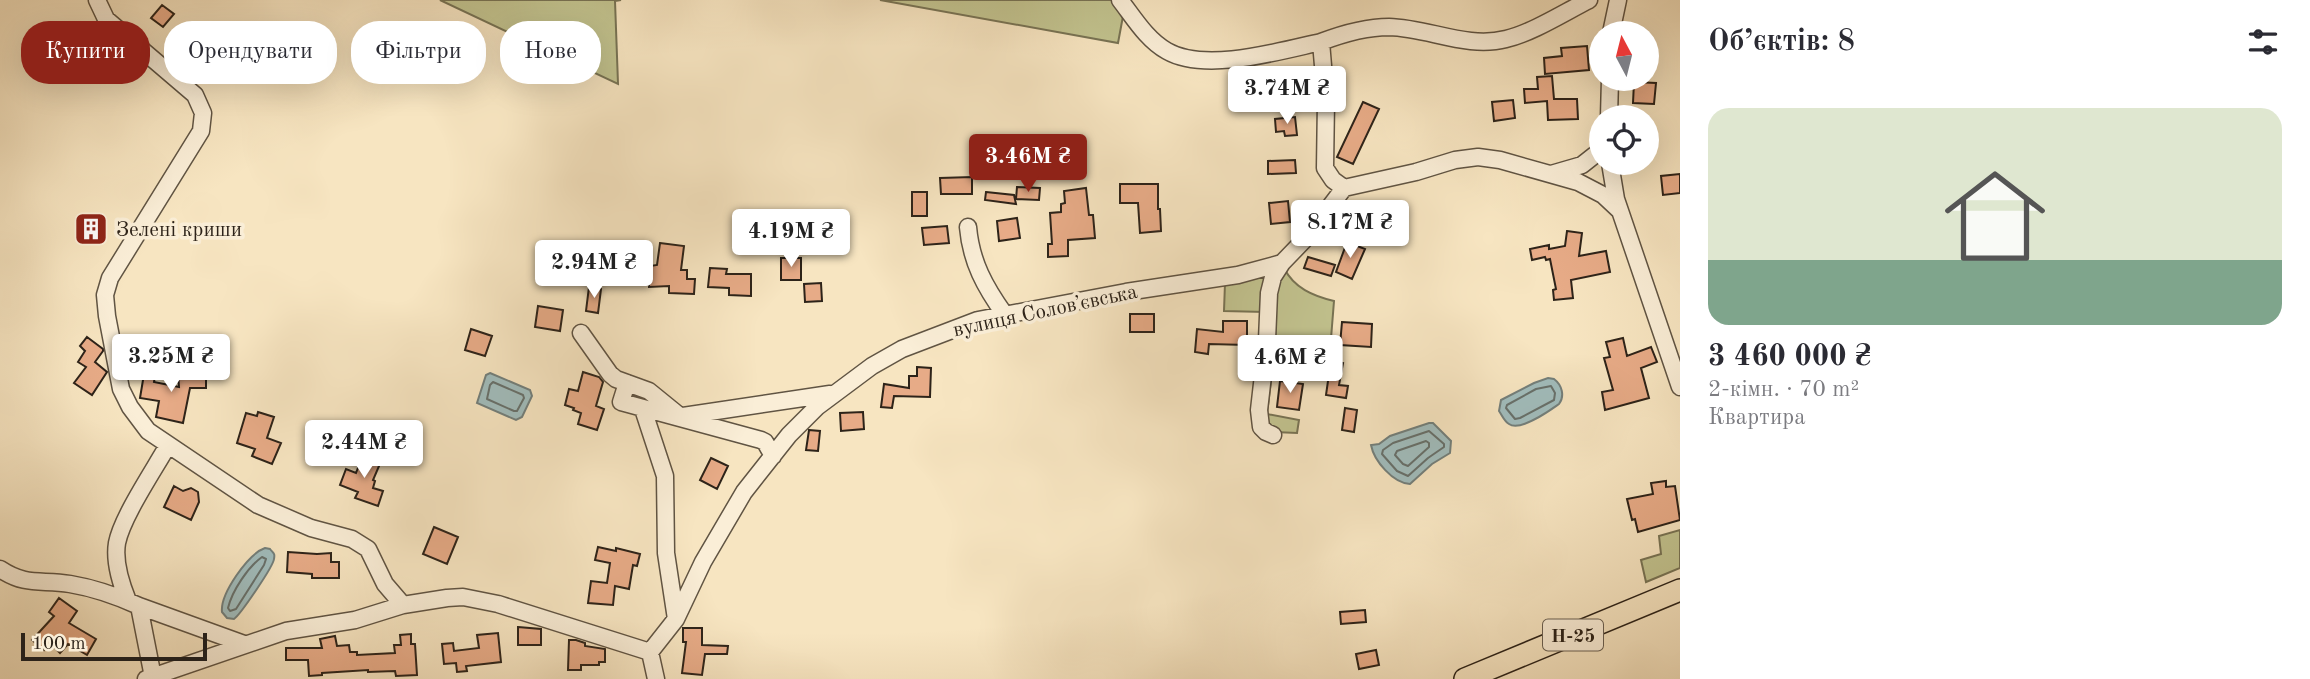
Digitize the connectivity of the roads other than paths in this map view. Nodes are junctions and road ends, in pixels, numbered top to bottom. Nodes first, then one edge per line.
1 (97, 0) edge
2 (1120, 0) edge
3 (1589, 0) edge
4 (1618, 0) edge
5 (1614, 21) edge
6 (1321, 42) junction
7 (1589, 159) edge
8 (1549, 174) junction
9 (1612, 175) edge
10 (1344, 188) junction
11 (1619, 210) junction
12 (968, 227) dead end
13 (1282, 263) junction
14 (1005, 315) junction
15 (582, 333) dead end
16 (627, 383) junction
17 (1680, 387) edge
18 (834, 393) junction
19 (643, 409) junction
20 (682, 418) junction
21 (1273, 435) dead end
22 (168, 445) junction
23 (773, 456) junction
24 (0, 569) edge
25 (1680, 590) edge
26 (134, 604) junction
27 (403, 605) junction
28 (676, 619) junction
29 (244, 644) junction
30 (650, 652) junction
31 (149, 678) edge
32 (656, 679) edge
33 (1465, 679) edge

1 - 22 street
2 - 6 street
3 - 6 street
4 - 5 street
6 - 10 street
7 - 8 street
8 - 10 street
8 - 11 street
9 - 11 street
10 - 13 street
11 - 17 street
12 - 14 street
13 - 14 street, вулиця Соловʼєвська
13 - 21 street
14 - 18 street, вулиця Соловʼєвська
15 - 16 street
16 - 19 street
16 - 20 street
18 - 20 street
18 - 23 street, вулиця Соловʼєвська
19 - 20 street
19 - 28 street
20 - 23 street
22 - 26 street
22 - 27 street
23 - 28 street, вулиця Соловʼєвська
24 - 26 street
25 - 33 main road, Н-25
26 - 29 street
26 - 31 street
27 - 29 street
27 - 30 street
28 - 30 street, вулиця Соловʼєвська
29 - 31 street
30 - 32 street

